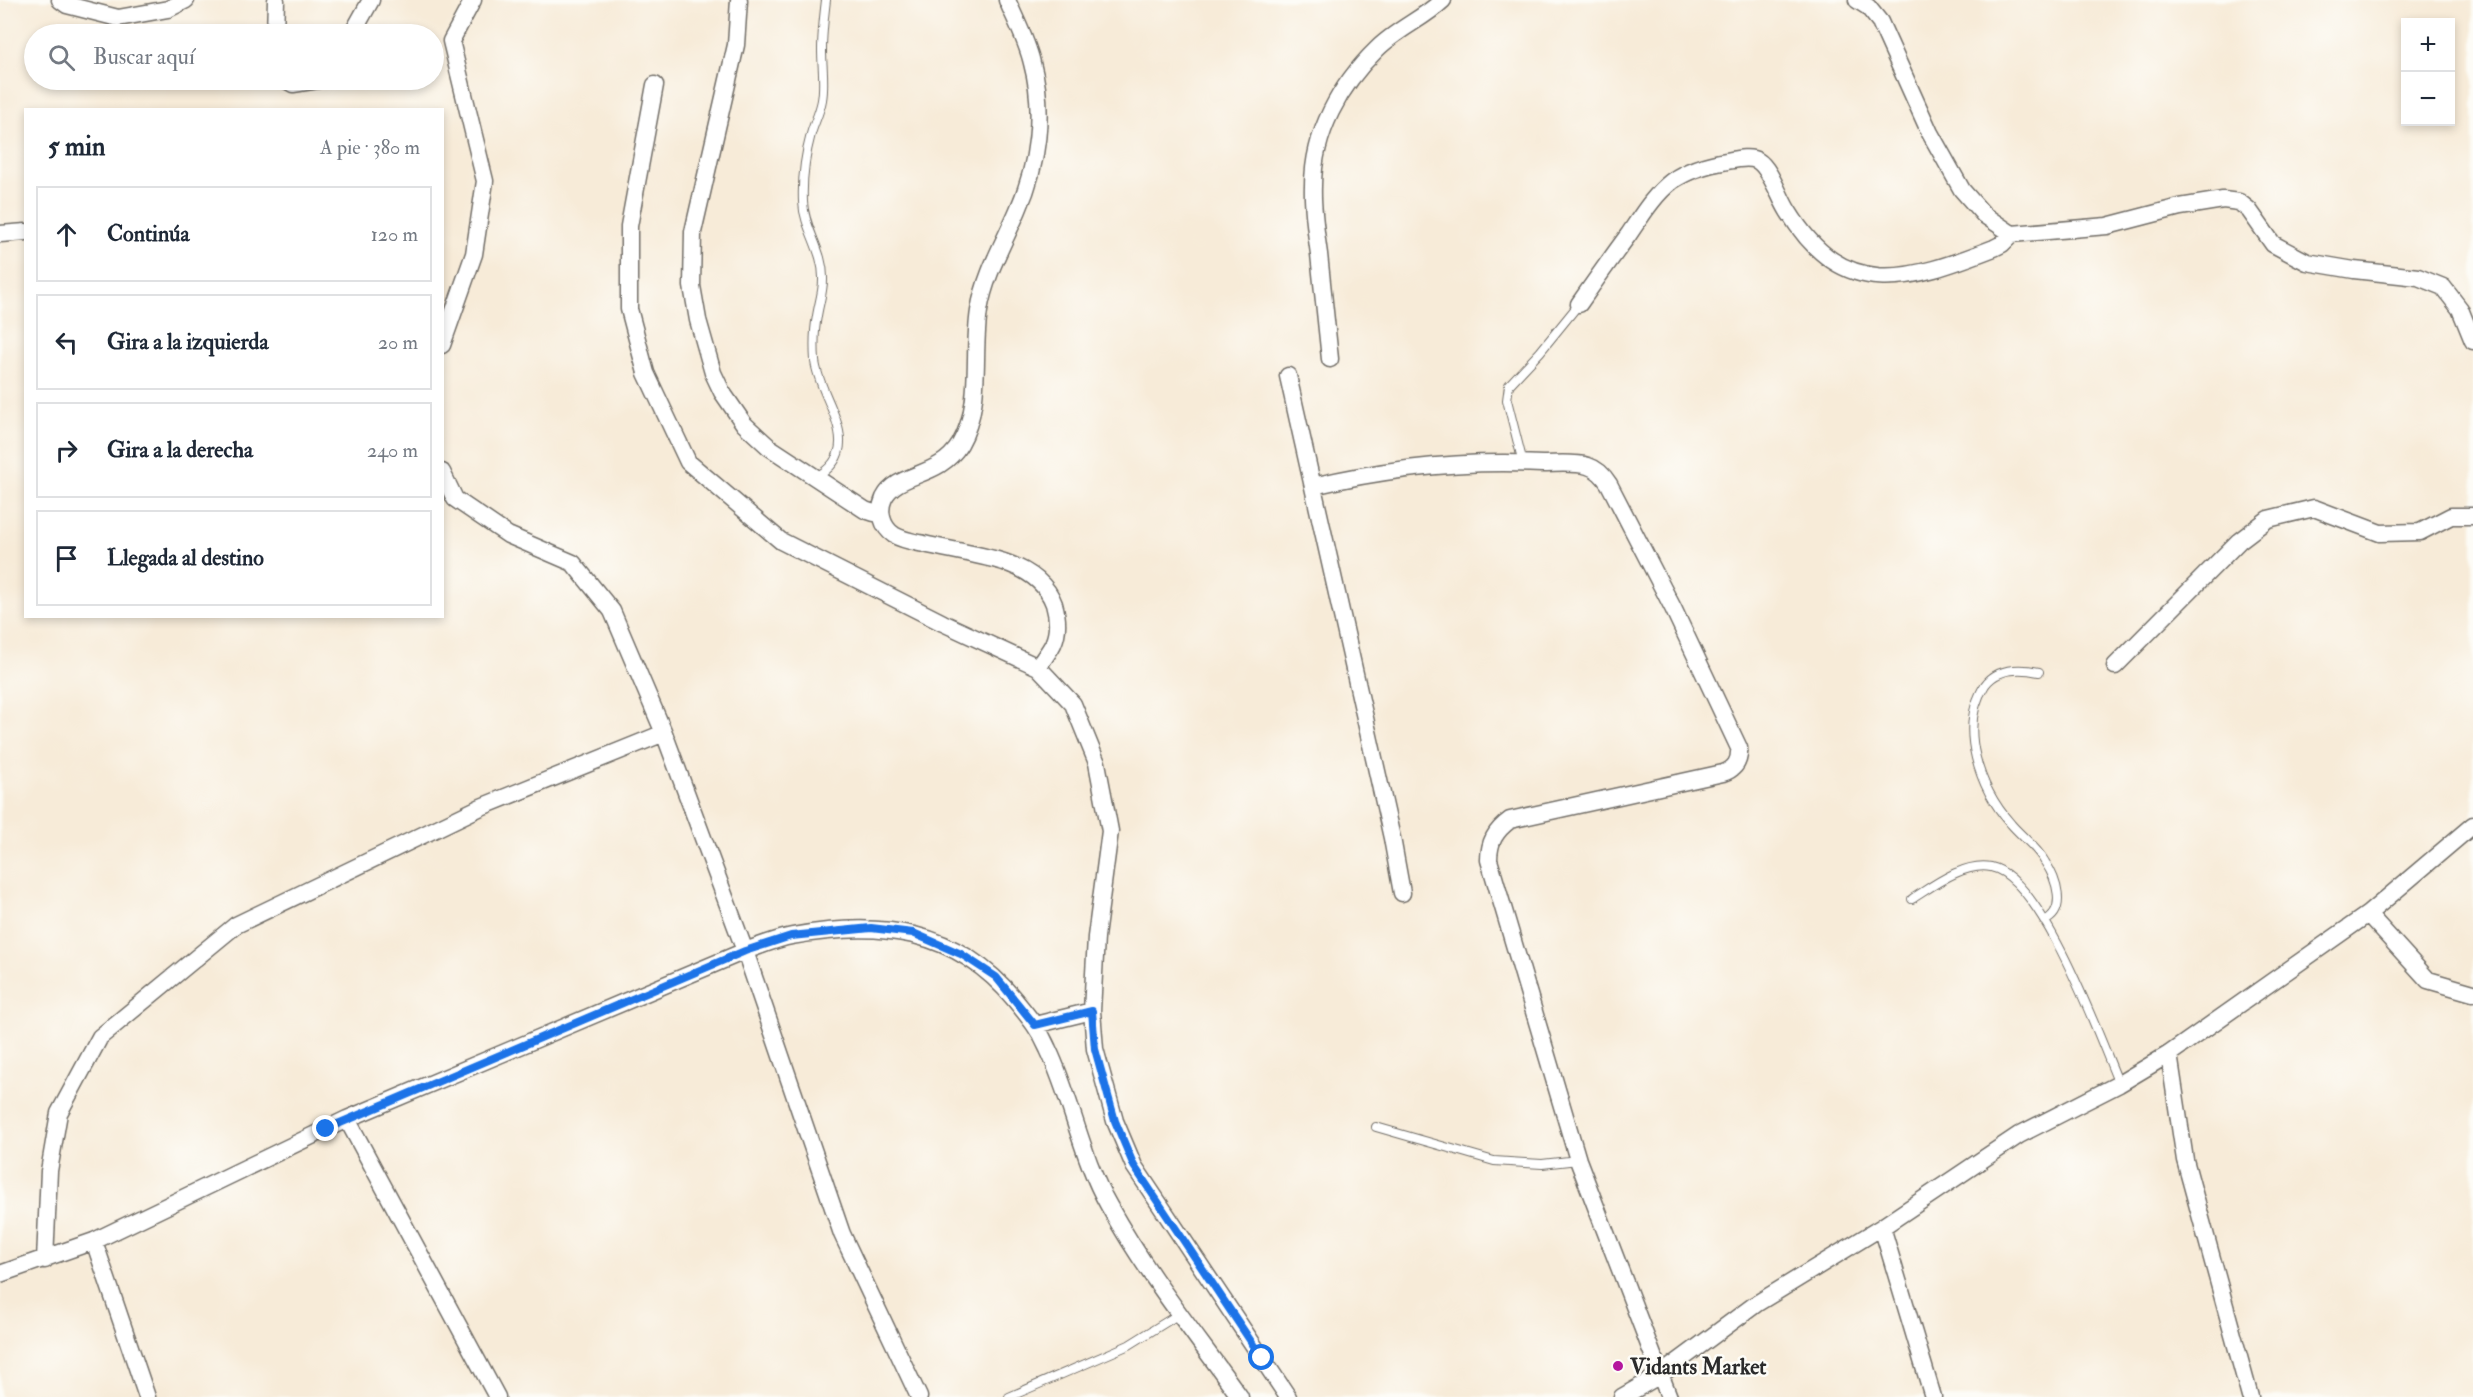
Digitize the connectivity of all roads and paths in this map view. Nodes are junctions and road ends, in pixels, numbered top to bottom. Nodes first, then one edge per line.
1 (60, 0) edge
2 (186, 0) edge
3 (276, 0) edge
4 (371, 0) edge
5 (473, 0) edge
6 (739, 0) edge
7 (826, 0) edge
8 (1007, 0) edge
9 (1443, 0) edge
10 (1865, 2) edge
11 (275, 24) edge
12 (358, 24) edge
13 (656, 85) dead end
14 (24, 232) edge
15 (0, 234) edge
16 (2012, 234) junction
17 (1579, 304) joint
18 (444, 339) edge
19 (2473, 341) edge
20 (1330, 359) dead end
21 (1288, 376) dead end
22 (1523, 463) junction
23 (444, 476) edge
24 (813, 478) junction
25 (1313, 486) junction
26 (881, 512) junction
27 (2473, 516) edge
28 (2115, 666) dead end
29 (1038, 667) junction
30 (2039, 672) dead end
31 (664, 733) junction
32 (2473, 825) edge
33 (1402, 893) dead end
34 (1912, 899) dead end
35 (2368, 914) junction
36 (2044, 921) junction
37 (745, 951) junction
38 (2473, 993) edge
39 (1092, 1011) junction
40 (1035, 1025) junction
41 (2169, 1054) junction
42 (2119, 1084) junction
43 (347, 1119) junction
44 (1376, 1127) dead end
45 (1578, 1160) junction
46 (1882, 1227) junction
47 (94, 1241) junction
48 (45, 1260) junction
49 (0, 1274) edge
50 (1179, 1314) junction
51 (1660, 1375) junction
52 (147, 1397) edge
53 (497, 1397) edge
54 (919, 1397) edge
55 (1009, 1397) edge
56 (1240, 1397) edge
57 (1287, 1397) edge
58 (1622, 1397) edge
59 (1669, 1397) edge
60 (1933, 1397) edge
61 (2250, 1397) edge

1 - 2 street
3 - 11 street
4 - 12 street
5 - 18 street
6 - 24 street
7 - 24 lane
8 - 26 street
9 - 20 street
10 - 16 street
13 - 29 street
14 - 15 street
16 - 17 street
16 - 19 street
17 - 22 lane
21 - 25 street
22 - 25 street
22 - 45 street
23 - 31 street
24 - 26 street
25 - 33 street
26 - 29 street
27 - 28 street
29 - 39 street
30 - 36 lane
31 - 37 street
31 - 48 street
32 - 35 street
34 - 36 lane
35 - 38 street
35 - 41 street
36 - 42 lane
37 - 40 street
37 - 43 street
37 - 54 street
39 - 40 street
39 - 57 street
40 - 50 street
41 - 42 street
41 - 61 street
42 - 46 street
43 - 47 street
43 - 53 street
44 - 45 lane
45 - 51 street
46 - 51 street
46 - 60 street
47 - 48 street
47 - 52 street
48 - 49 street
50 - 55 lane
50 - 56 street
51 - 58 street
51 - 59 street

